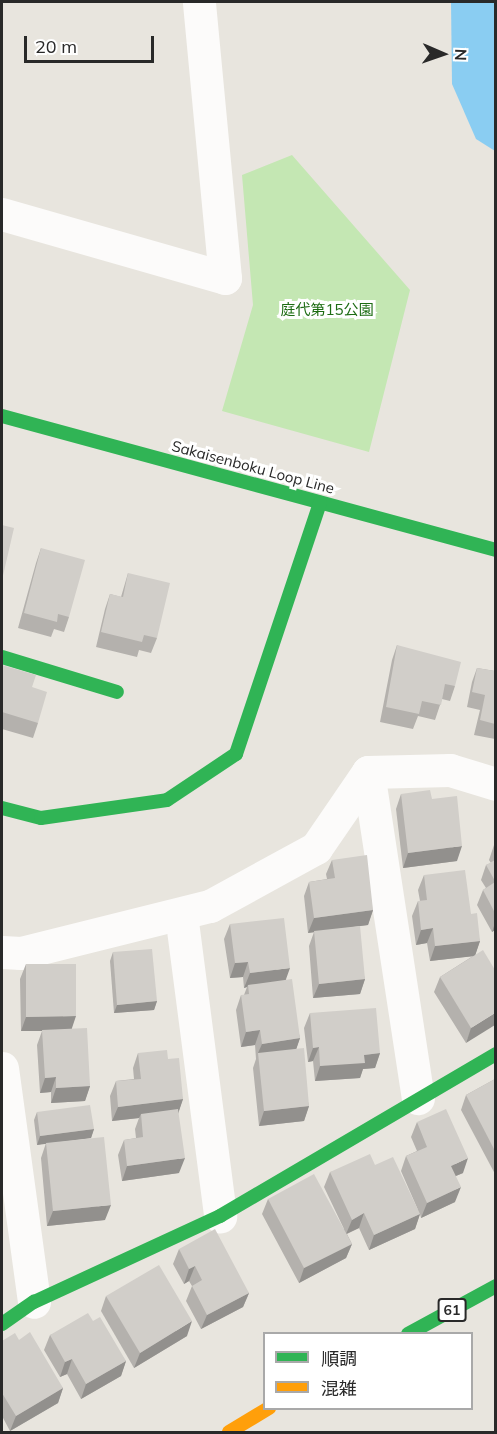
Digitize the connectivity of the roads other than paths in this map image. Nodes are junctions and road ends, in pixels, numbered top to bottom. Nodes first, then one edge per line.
1 (199, 2) edge
2 (2, 214) edge
3 (2, 416) edge
4 (320, 503) junction
5 (495, 550) edge
6 (2, 657) edge
7 (117, 692) dead end
8 (368, 772) junction
9 (495, 784) edge
10 (2, 808) edge
11 (181, 914) junction
12 (2, 952) edge
13 (495, 1054) edge
14 (2, 1068) edge
15 (418, 1098) junction
16 (220, 1216) junction
17 (495, 1286) edge
18 (34, 1302) junction
19 (2, 1324) edge
20 (412, 1332) edge
21 (266, 1410) edge
22 (229, 1432) edge

1 - 2 street
3 - 4 street, Sakaisenboku Loop Line
4 - 5 street, Sakaisenboku Loop Line
4 - 10 street
6 - 7 street
8 - 9 street
8 - 11 street
8 - 15 street
11 - 12 street
11 - 16 street
13 - 15 street
14 - 18 street
15 - 16 street
16 - 18 street
17 - 20 street, 61
18 - 19 street
21 - 22 street

